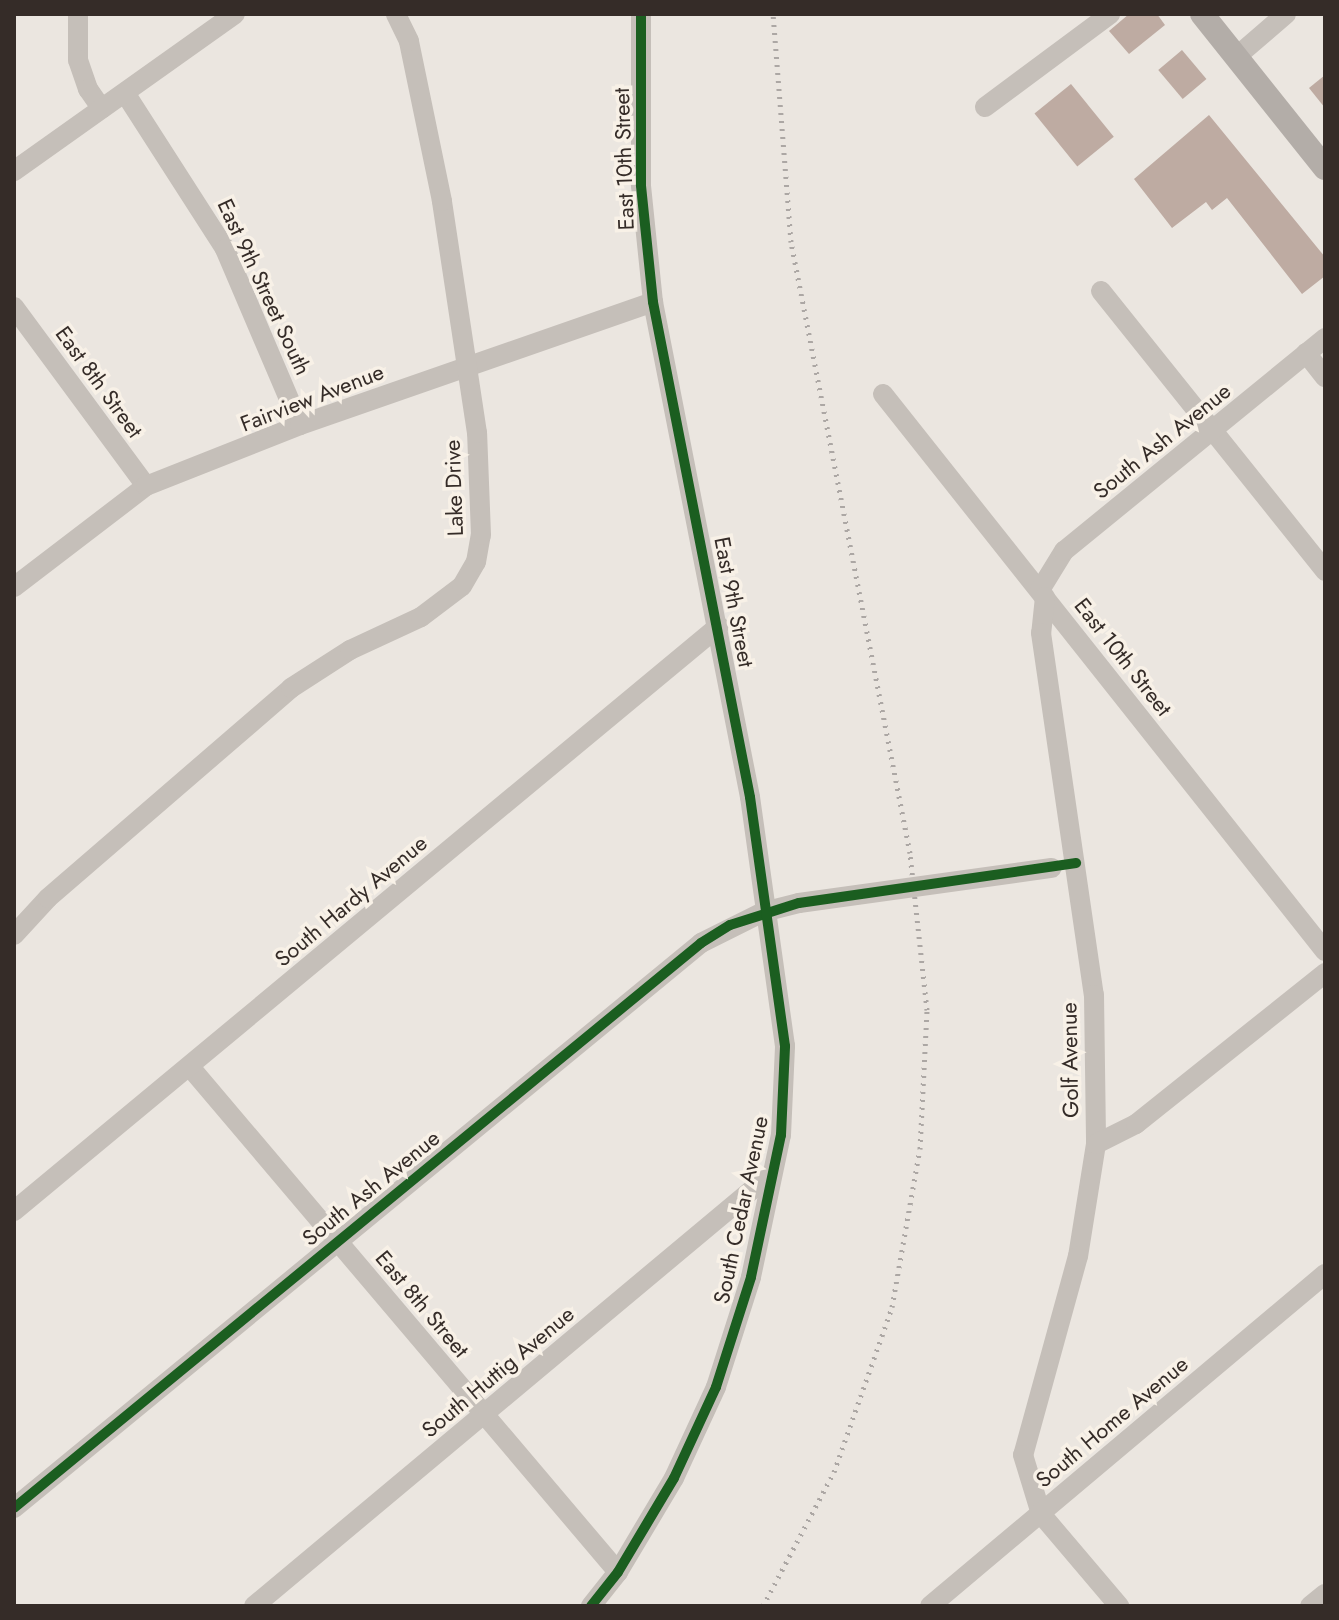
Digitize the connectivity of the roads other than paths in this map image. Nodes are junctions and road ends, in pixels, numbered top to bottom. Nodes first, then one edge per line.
1 (78, 14) edge
2 (235, 14) edge
3 (396, 14) edge
4 (641, 14) edge
5 (1110, 14) edge
6 (1202, 14) edge
7 (1286, 14) edge
8 (1236, 57) junction
9 (125, 93) junction
10 (985, 107) dead end
11 (102, 109) junction
12 (1325, 168) edge
13 (14, 171) edge
14 (1101, 291) dead end
15 (653, 302) junction
16 (14, 307) edge
17 (1325, 338) edge
18 (1306, 353) junction
19 (467, 366) junction
20 (1325, 377) edge
21 (883, 394) dead end
22 (300, 425) junction
23 (1213, 430) junction
24 (146, 486) junction
25 (1325, 571) edge
26 (14, 587) edge
27 (1042, 594) junction
28 (719, 626) junction
29 (1076, 863) junction
30 (763, 912) junction
31 (14, 935) edge
32 (1325, 951) edge
33 (1325, 973) edge
34 (190, 1067) junction
35 (1096, 1144) junction
36 (772, 1173) junction
37 (14, 1211) edge
38 (337, 1241) junction
39 (1325, 1274) edge
40 (485, 1415) junction
41 (14, 1508) edge
42 (1041, 1514) junction
43 (618, 1572) junction
44 (1325, 1594) edge
45 (254, 1606) edge
46 (591, 1606) edge
47 (930, 1606) edge
48 (1119, 1606) edge
49 (1310, 1606) edge

1 - 11 street
2 - 9 street
3 - 19 street, Lake Drive
4 - 15 street, East 10th Street
5 - 10 street
6 - 8 main road
7 - 8 street
8 - 12 main road
9 - 11 street
9 - 22 street, East 9th Street South
11 - 13 street
14 - 23 street
15 - 19 street, Fairview Avenue
15 - 28 street, East 9th Street
16 - 24 street, East 8th Street
17 - 18 street, South Ash Avenue
18 - 20 street
18 - 23 street, South Ash Avenue
19 - 22 street, Fairview Avenue
19 - 31 street, Lake Drive
21 - 27 street, East 10th Street
22 - 24 street, Fairview Avenue
23 - 25 street
23 - 27 street, South Ash Avenue
24 - 26 street, Fairview Avenue
27 - 29 street, Golf Avenue
27 - 32 street, East 10th Street
28 - 30 street, East 9th Street
28 - 34 street, South Hardy Avenue
29 - 30 street, bridge
29 - 35 street, Golf Avenue
30 - 36 street, South Cedar Avenue
30 - 38 street, South Ash Avenue
33 - 35 street
34 - 37 street, South Hardy Avenue
34 - 38 street, East 8th Street
35 - 42 street, Golf Avenue
36 - 40 street, South Huttig Avenue
36 - 43 street, South Cedar Avenue
38 - 40 street, East 8th Street
38 - 41 street, South Ash Avenue
39 - 42 street, South Home Avenue
40 - 43 street, East 8th Street
40 - 45 street, South Huttig Avenue
42 - 47 street, South Home Avenue
42 - 48 street
43 - 46 street, South Cedar Avenue
44 - 49 street

